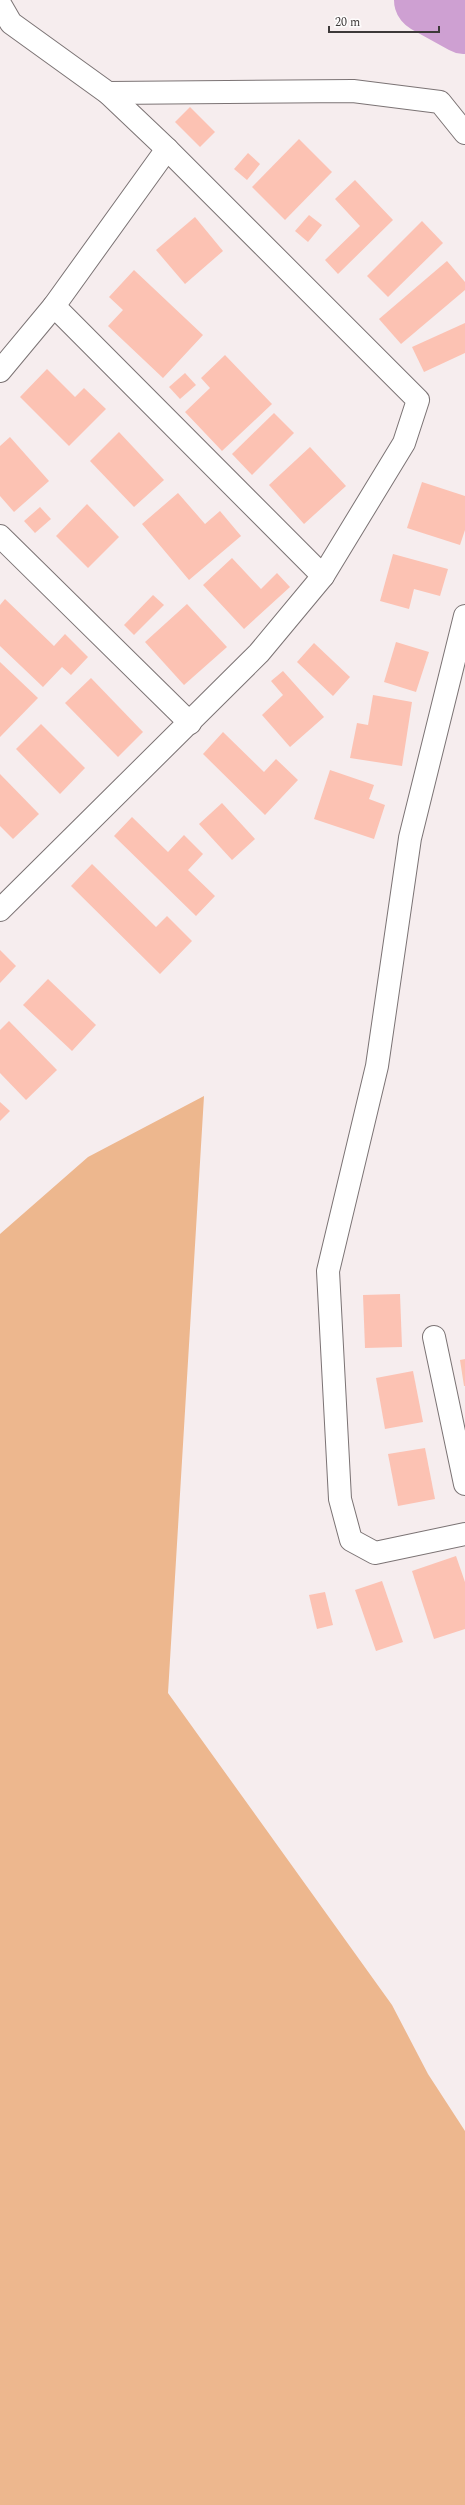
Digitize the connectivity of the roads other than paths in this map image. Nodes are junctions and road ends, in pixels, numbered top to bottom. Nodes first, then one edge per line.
1 (0, 4) edge
2 (108, 93) junction
3 (440, 102) junction
4 (465, 118) edge
5 (465, 133) edge
6 (167, 149) junction
7 (54, 306) junction
8 (0, 371) edge
9 (3, 546) edge
10 (323, 576) junction
11 (465, 616) edge
12 (190, 723) junction
13 (0, 910) edge
14 (434, 1337) dead end
15 (465, 1484) edge
16 (465, 1534) edge

1 - 2 street
2 - 3 street
2 - 6 street
3 - 4 street
3 - 5 street
6 - 7 street
6 - 10 street
7 - 8 street
7 - 10 street
9 - 12 street
10 - 12 street
11 - 16 street
12 - 13 street
14 - 15 street

